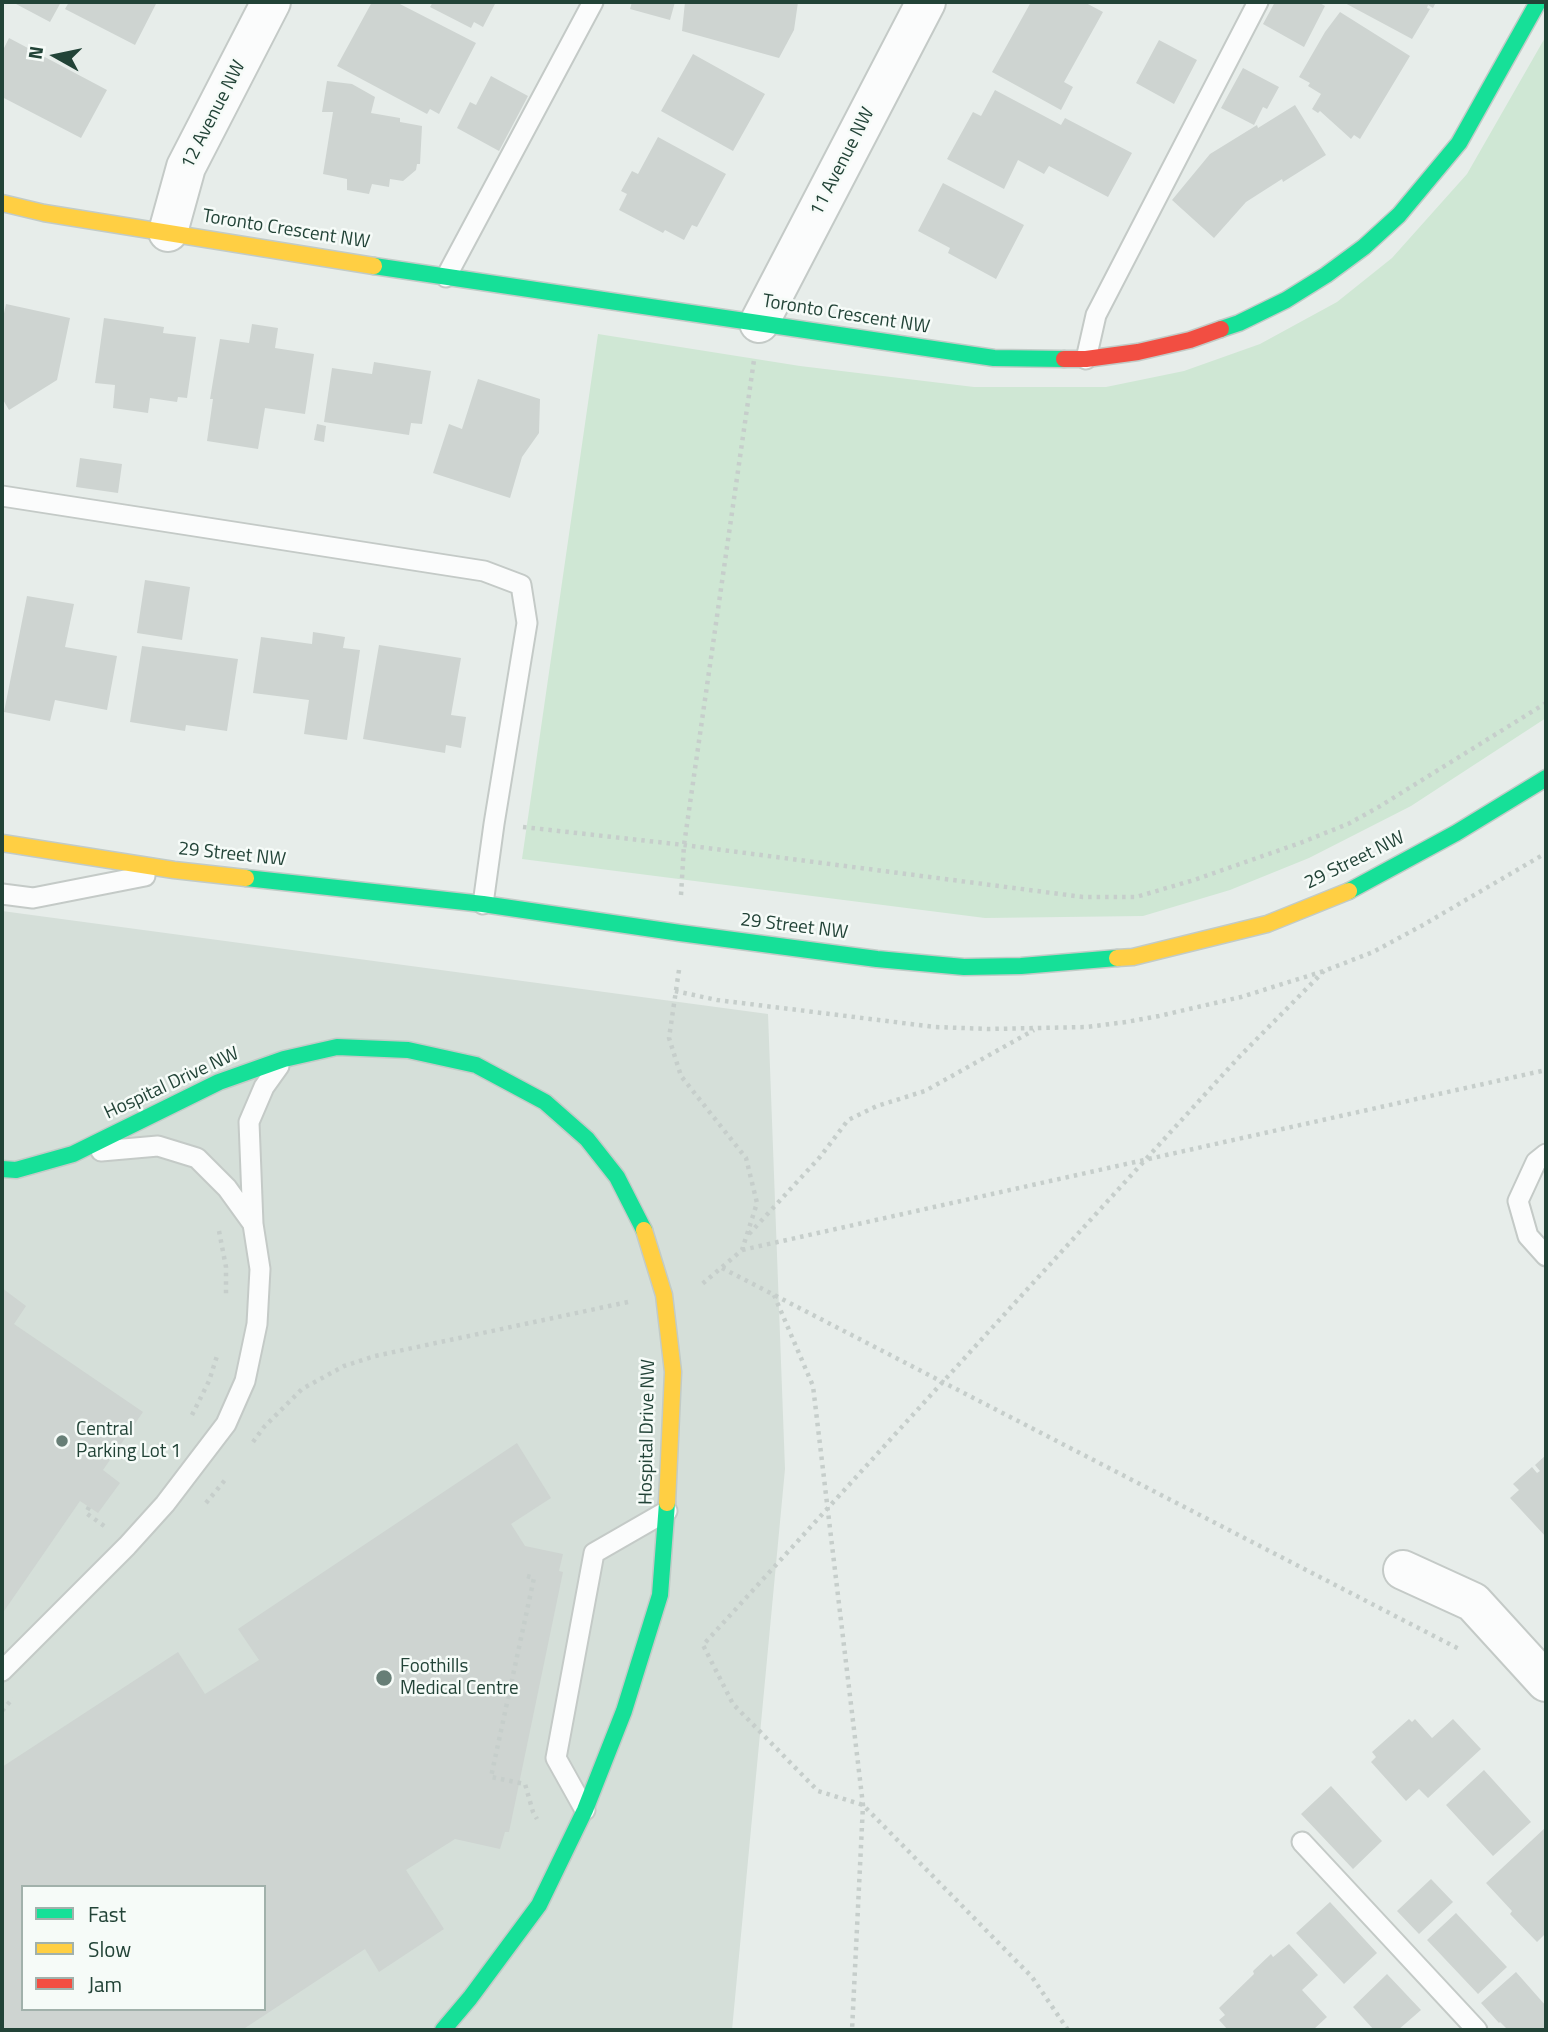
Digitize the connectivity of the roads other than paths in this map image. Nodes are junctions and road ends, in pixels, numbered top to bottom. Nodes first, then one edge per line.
1 (271, 2) edge
2 (593, 2) edge
3 (926, 2) edge
4 (1258, 2) edge
5 (1538, 2) edge
6 (2, 203) edge
7 (168, 232) junction
8 (446, 277) junction
9 (759, 323) junction
10 (1086, 359) junction
11 (2, 496) edge
12 (1546, 778) edge
13 (2, 843) edge
14 (174, 870) junction
15 (2, 894) edge
16 (483, 904) junction
17 (284, 1059) junction
18 (73, 1154) junction
19 (1546, 1154) edge
20 (2, 1169) edge
21 (253, 1224) junction
22 (1546, 1256) edge
23 (667, 1511) junction
24 (1403, 1570) dead end
25 (2, 1671) edge
26 (1546, 1682) edge
27 (585, 1810) junction
28 (1302, 1842) dead end
29 (443, 2030) edge
30 (1477, 2030) edge

1 - 7 street, 12 Avenue NW
2 - 8 lane
3 - 9 street, 11 Avenue NW
4 - 10 lane
5 - 10 street, Toronto Crescent NW
6 - 7 street, Toronto Crescent NW
7 - 8 street, Toronto Crescent NW
8 - 9 street, Toronto Crescent NW
9 - 10 street, Toronto Crescent NW
11 - 16 lane
12 - 16 street, 29 Street NW
13 - 14 street, 29 Street NW
14 - 15 lane
14 - 16 street, 29 Street NW
17 - 18 street, Hospital Drive NW
17 - 21 lane
17 - 23 street, Hospital Drive NW
18 - 20 street, Hospital Drive NW
18 - 21 lane
19 - 22 lane
21 - 25 lane
23 - 27 street, Hospital Drive NW
23 - 27 lane
24 - 26 street
27 - 29 street, Hospital Drive NW
28 - 30 lane

